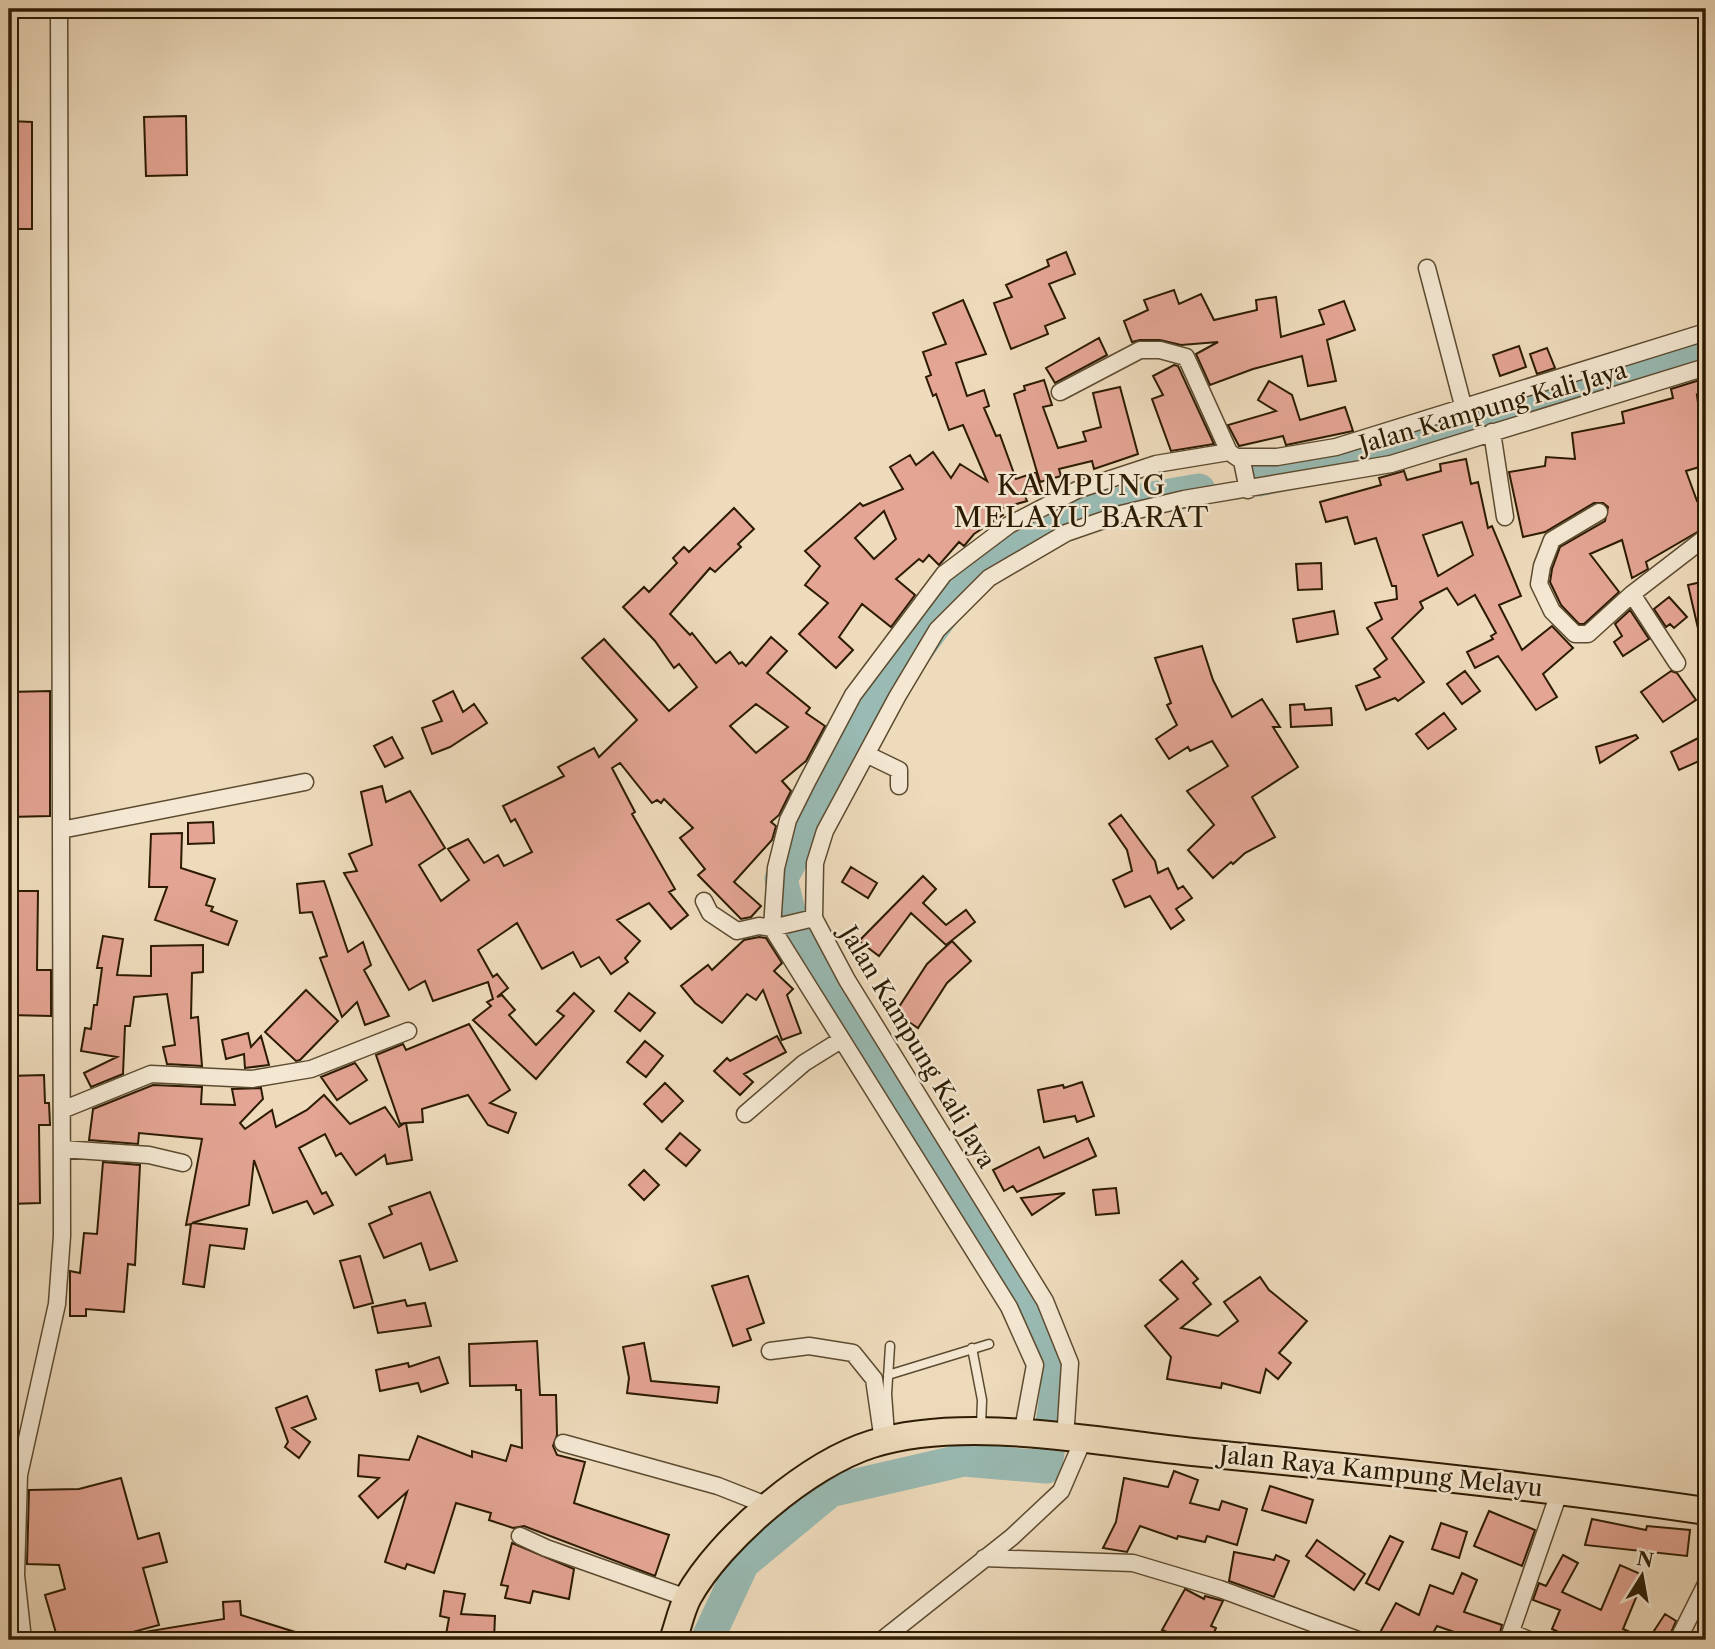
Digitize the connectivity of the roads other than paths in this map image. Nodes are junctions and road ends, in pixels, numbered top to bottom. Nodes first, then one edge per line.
1 (59, 9) edge
2 (1427, 268) dead end
3 (1706, 332) edge
4 (1706, 367) edge
5 (1060, 392) dead end
6 (1464, 409) junction
7 (1492, 432) junction
8 (1237, 457) junction
9 (1247, 486) junction
10 (1599, 512) dead end
11 (1505, 517) dead end
12 (1706, 537) edge
13 (1632, 594) junction
14 (1677, 663) dead end
15 (868, 755) junction
16 (305, 782) dead end
17 (898, 786) dead end
18 (61, 830) junction
19 (705, 901) dead end
20 (811, 919) junction
21 (778, 927) junction
22 (408, 1031) dead end
23 (841, 1040) junction
24 (62, 1110) junction
25 (745, 1114) dead end
26 (62, 1149) junction
27 (183, 1163) dead end
28 (989, 1344) dead end
29 (890, 1346) dead end
30 (972, 1348) junction
31 (770, 1351) dead end
32 (887, 1375) junction
33 (981, 1433) junction
34 (1052, 1437) junction
35 (887, 1441) junction
36 (563, 1443) dead end
37 (1560, 1490) junction
38 (766, 1505) junction
39 (1706, 1511) edge
40 (520, 1536) dead end
41 (984, 1558) junction
42 (1706, 1584) edge
43 (687, 1598) junction
44 (1510, 1637) edge
45 (23, 1640) edge
46 (673, 1640) edge
47 (882, 1640) edge
48 (1358, 1640) edge
49 (1529, 1640) edge
50 (1678, 1640) edge

1 - 18 street
2 - 6 street
3 - 6 street
4 - 7 street, Jalan Kampung Kali Jaya
5 - 8 street
6 - 8 street
7 - 9 street, Jalan Kampung Kali Jaya
7 - 11 street
8 - 9 street
8 - 21 street
9 - 15 street, Jalan Kampung Kali Jaya
10 - 13 street
12 - 13 street
13 - 14 street
15 - 17 street
15 - 20 street, Jalan Kampung Kali Jaya
16 - 18 street
18 - 24 street
19 - 21 street
20 - 21 street
20 - 34 street, Jalan Kampung Kali Jaya
21 - 23 street
22 - 24 street
23 - 25 street
23 - 34 street
24 - 26 street
26 - 27 street
26 - 45 street
28 - 30 lane
29 - 32 lane
30 - 32 lane
30 - 33 lane
31 - 35 street
32 - 35 lane
33 - 34 main road, Jalan Raya Kampung Melayu
33 - 35 main road, Jalan Raya Kampung Melayu
34 - 37 main road, Jalan Raya Kampung Melayu
34 - 41 street
35 - 38 main road, Jalan Raya Kampung Melayu
36 - 38 street
37 - 39 main road, Jalan Raya Kampung Melayu
37 - 44 street
38 - 43 main road, Jalan Raya Kampung Melayu
40 - 43 street
41 - 47 street
41 - 48 street
42 - 50 street
43 - 46 main road, Jalan Raya Kampung Melayu
44 - 49 street

